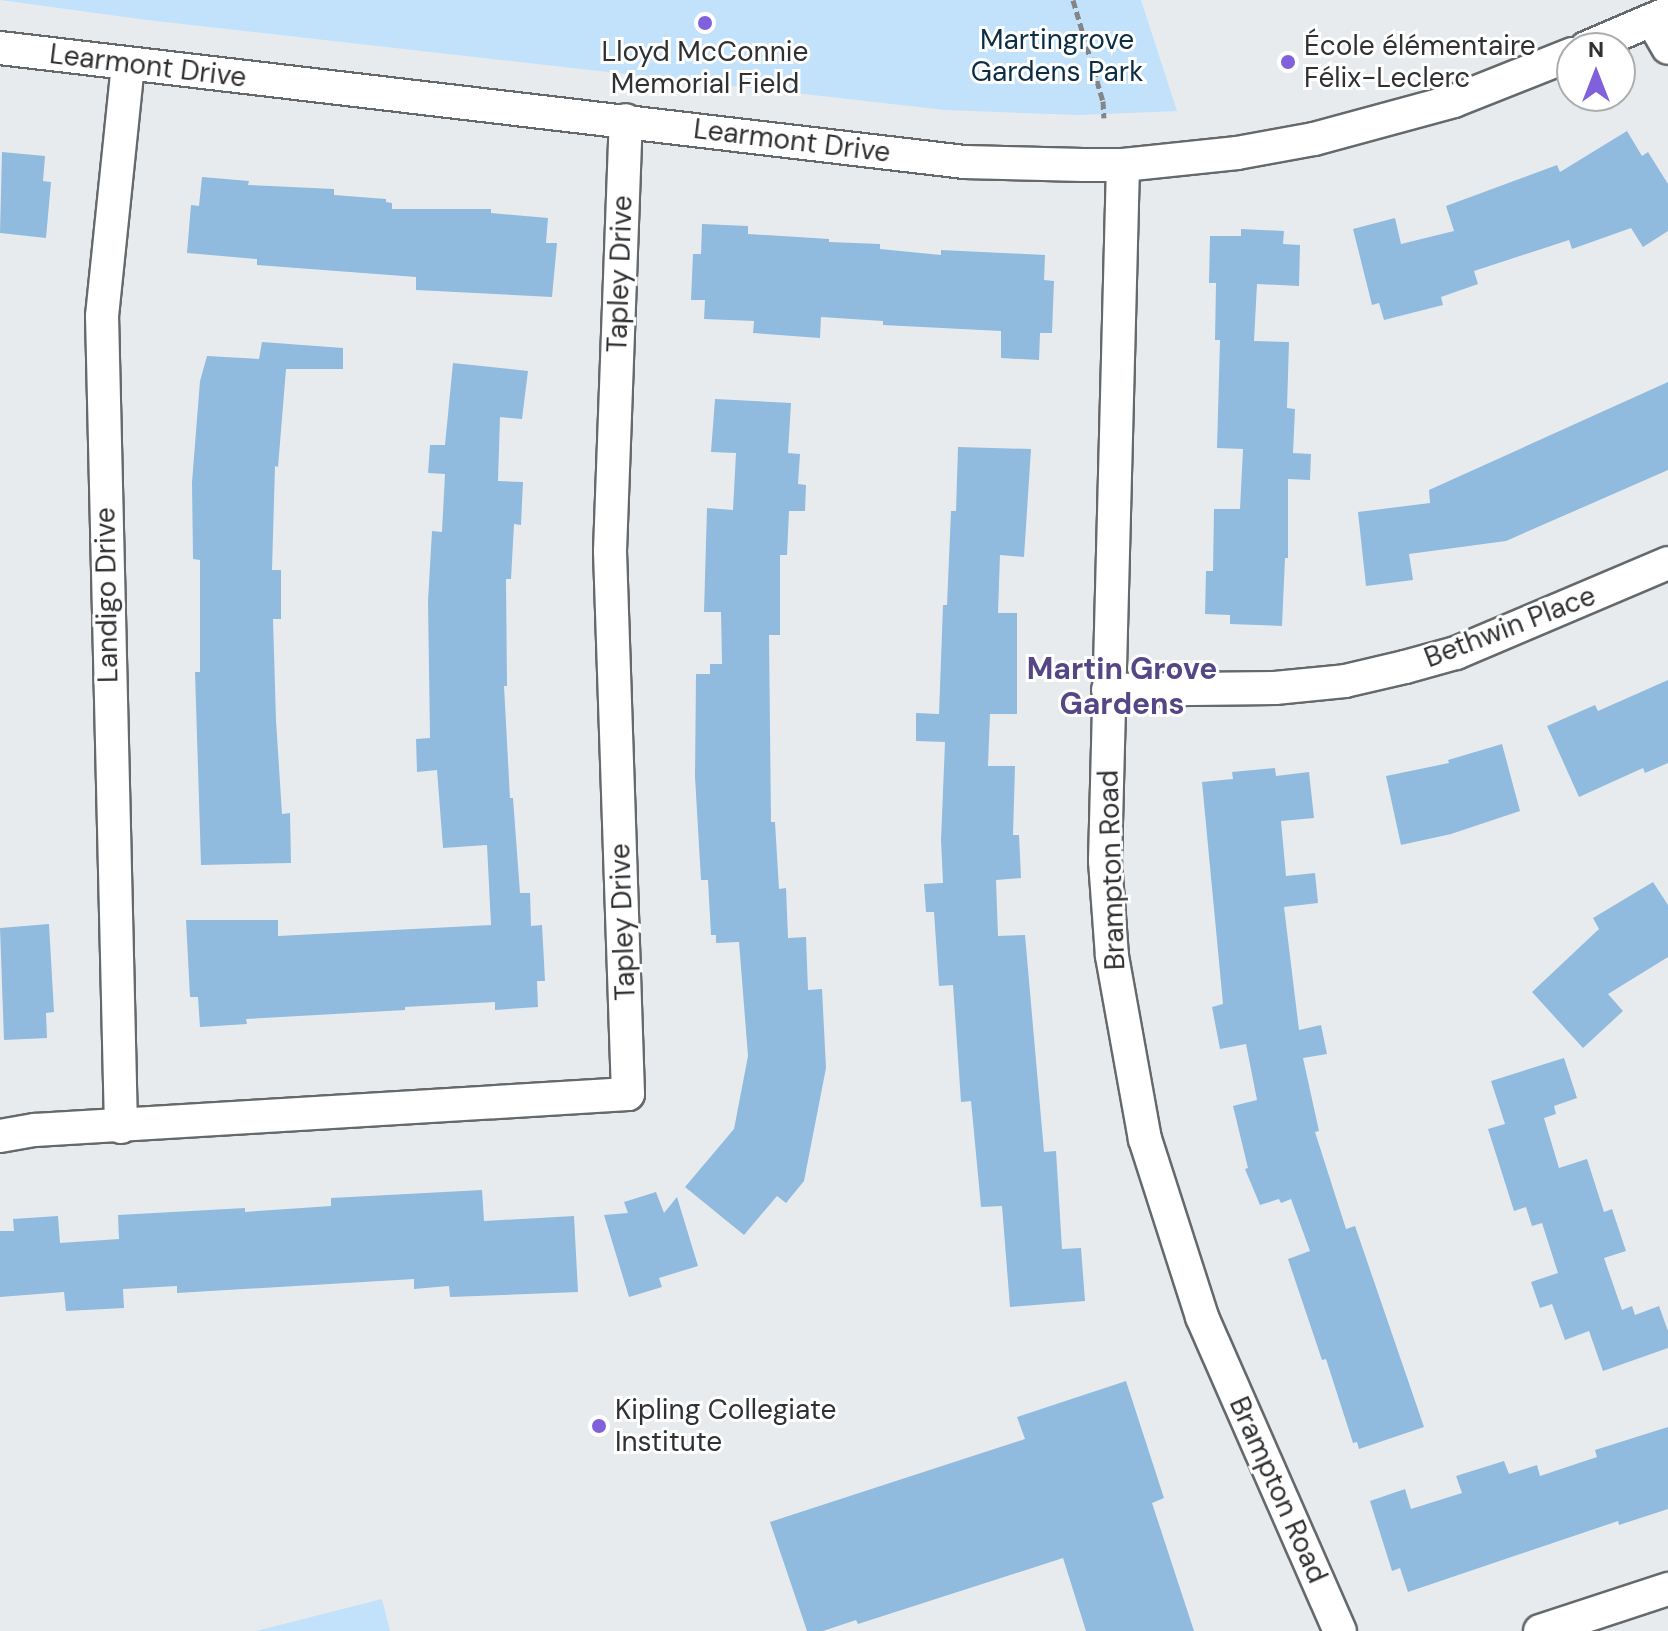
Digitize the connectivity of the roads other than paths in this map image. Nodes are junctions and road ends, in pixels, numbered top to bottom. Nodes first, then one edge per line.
1 (1660, 16) edge
2 (1623, 32) edge
3 (0, 48) edge
4 (1668, 48) edge
5 (1556, 60) edge
6 (128, 65) junction
7 (626, 120) junction
8 (1123, 165) junction
9 (1668, 563) edge
10 (1108, 690) junction
11 (121, 1127) junction
12 (0, 1136) edge
13 (1668, 1589) edge
14 (1340, 1631) edge
15 (1540, 1631) edge

1 - 2 street
1 - 4 street
3 - 6 street, Learmont Drive
5 - 8 street, Learmont Drive
6 - 7 street, Learmont Drive
6 - 11 street, Landigo Drive
7 - 8 street, Learmont Drive
7 - 11 street, Tapley Drive
8 - 10 street, Brampton Road
9 - 10 street, Bethwin Place
10 - 14 street, Brampton Road
11 - 12 street, Tapley Drive
13 - 15 street

